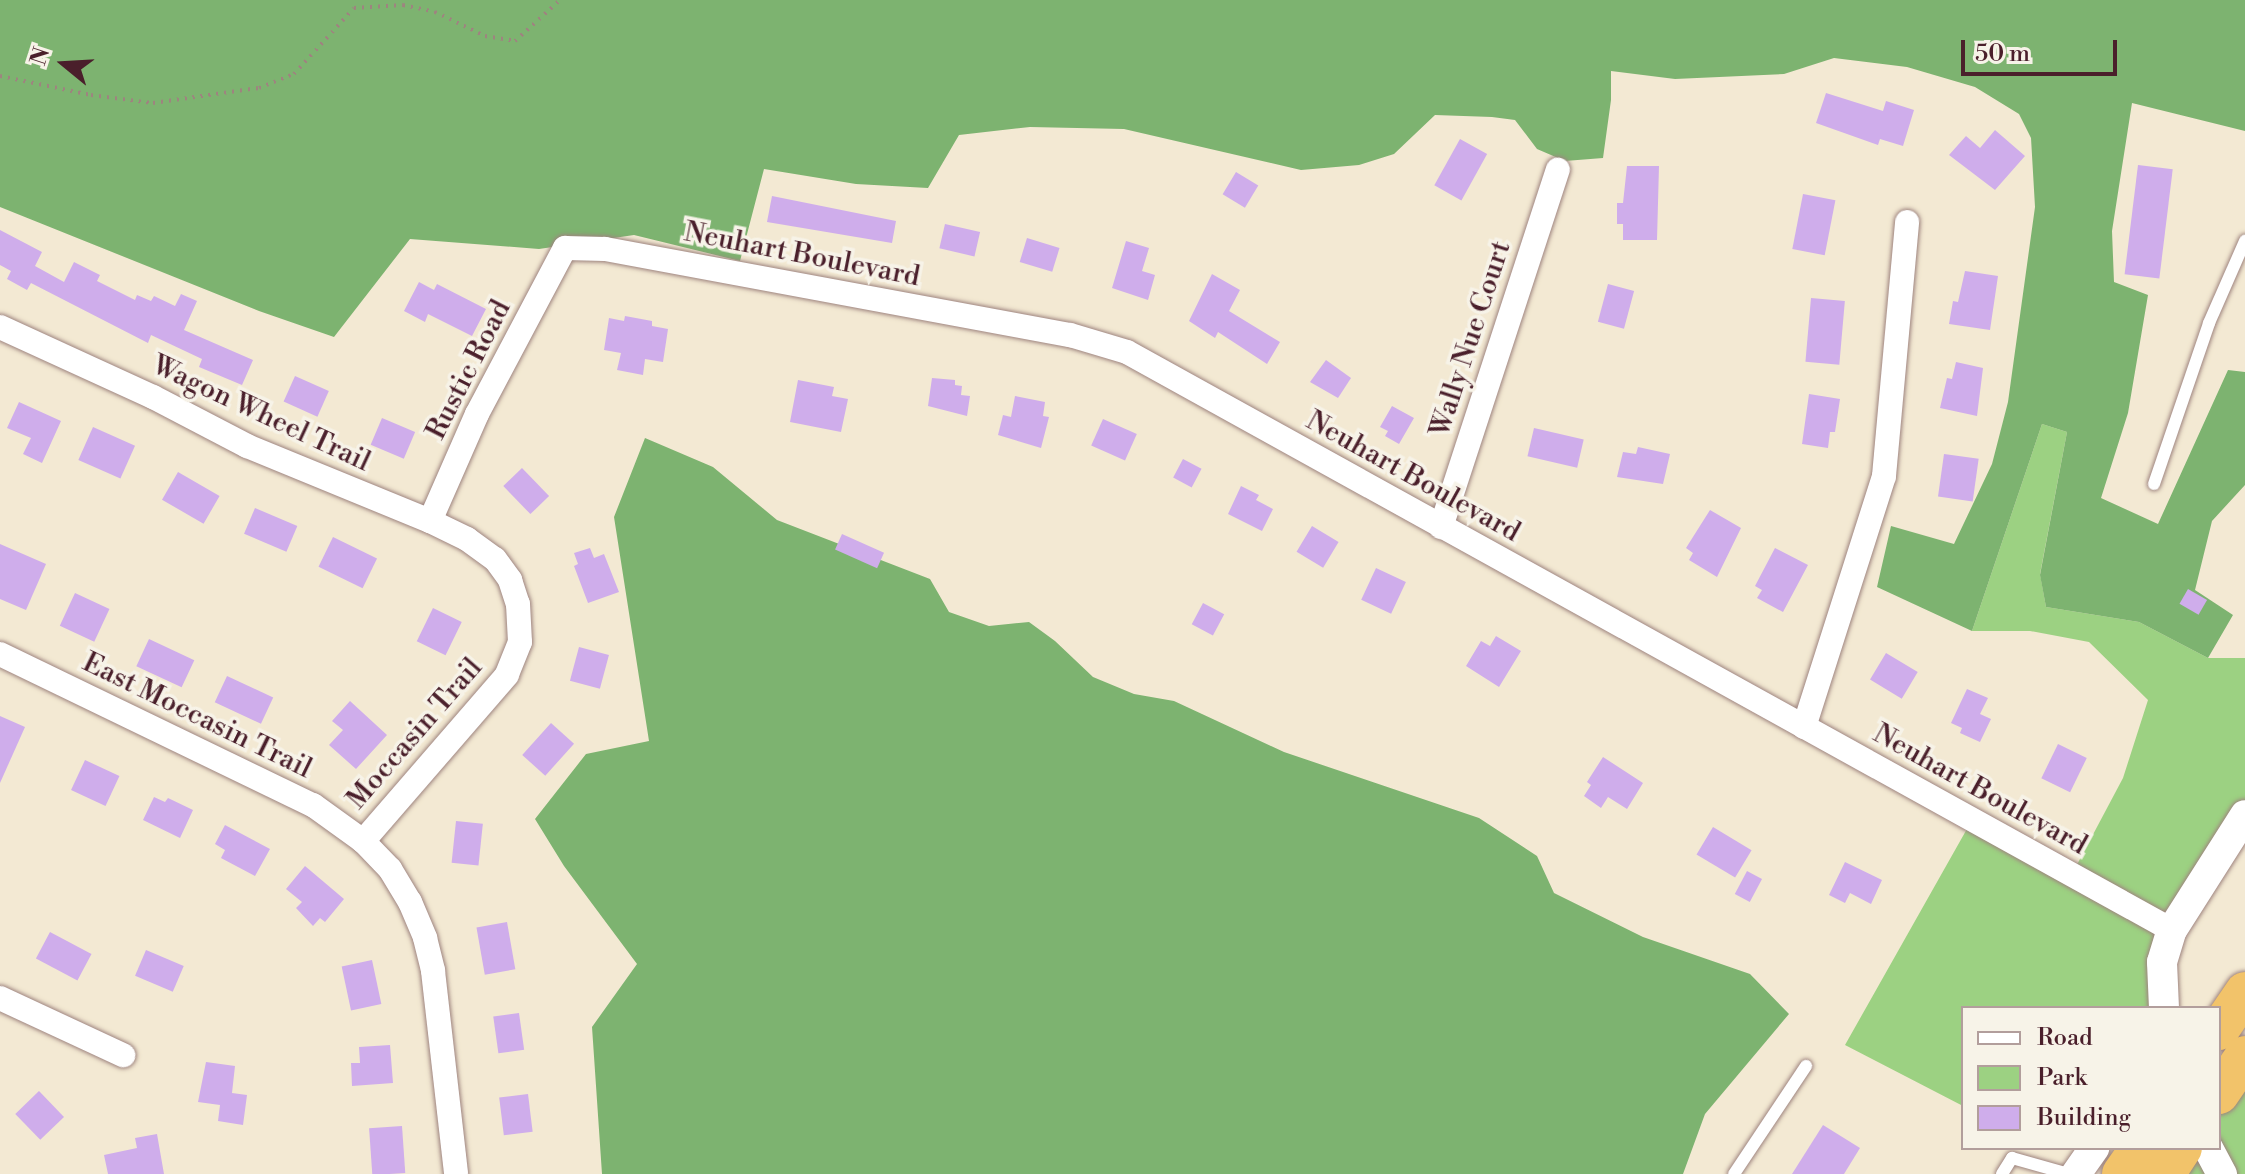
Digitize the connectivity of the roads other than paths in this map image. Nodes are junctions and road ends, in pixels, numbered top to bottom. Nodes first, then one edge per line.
1 (1558, 170) dead end
2 (1907, 222) dead end
3 (2245, 241) edge
4 (565, 248) joint
5 (0, 327) edge
6 (2154, 484) dead end
7 (430, 521) junction
8 (1441, 527) junction
9 (495, 559) joint
10 (0, 654) edge
11 (1804, 727) junction
12 (2245, 815) edge
13 (363, 841) junction
14 (2172, 930) junction
15 (2245, 992) edge
16 (0, 998) edge
17 (2164, 1006) edge
18 (2221, 1027) edge
19 (123, 1055) dead end
20 (2245, 1056) edge
21 (1806, 1066) dead end
22 (2221, 1091) edge
23 (2093, 1150) edge
24 (2139, 1150) edge
25 (2181, 1150) edge
26 (2209, 1150) edge
27 (456, 1174) edge
28 (1734, 1174) edge
29 (2002, 1174) edge
30 (2069, 1174) edge
31 (2076, 1174) edge
32 (2122, 1174) edge
33 (2165, 1174) edge
34 (2222, 1174) edge

1 - 8 street, Wally Nue Court
2 - 11 street
3 - 6 lane
4 - 7 street, Rustic Road
4 - 8 street, Neuhart Boulevard
5 - 7 street, Wagon Wheel Trail
7 - 9 street, Wagon Wheel Trail
8 - 11 street, Neuhart Boulevard
9 - 13 street, Moccasin Trail
10 - 13 street, East Moccasin Trail
11 - 14 street, Neuhart Boulevard
12 - 14 street
13 - 27 street, Moccasin Trail
14 - 17 street
15 - 18 highway
16 - 19 street
20 - 22 highway
21 - 28 lane
23 - 31 street
24 - 32 highway
25 - 33 highway
26 - 34 street
29 - 30 lane

